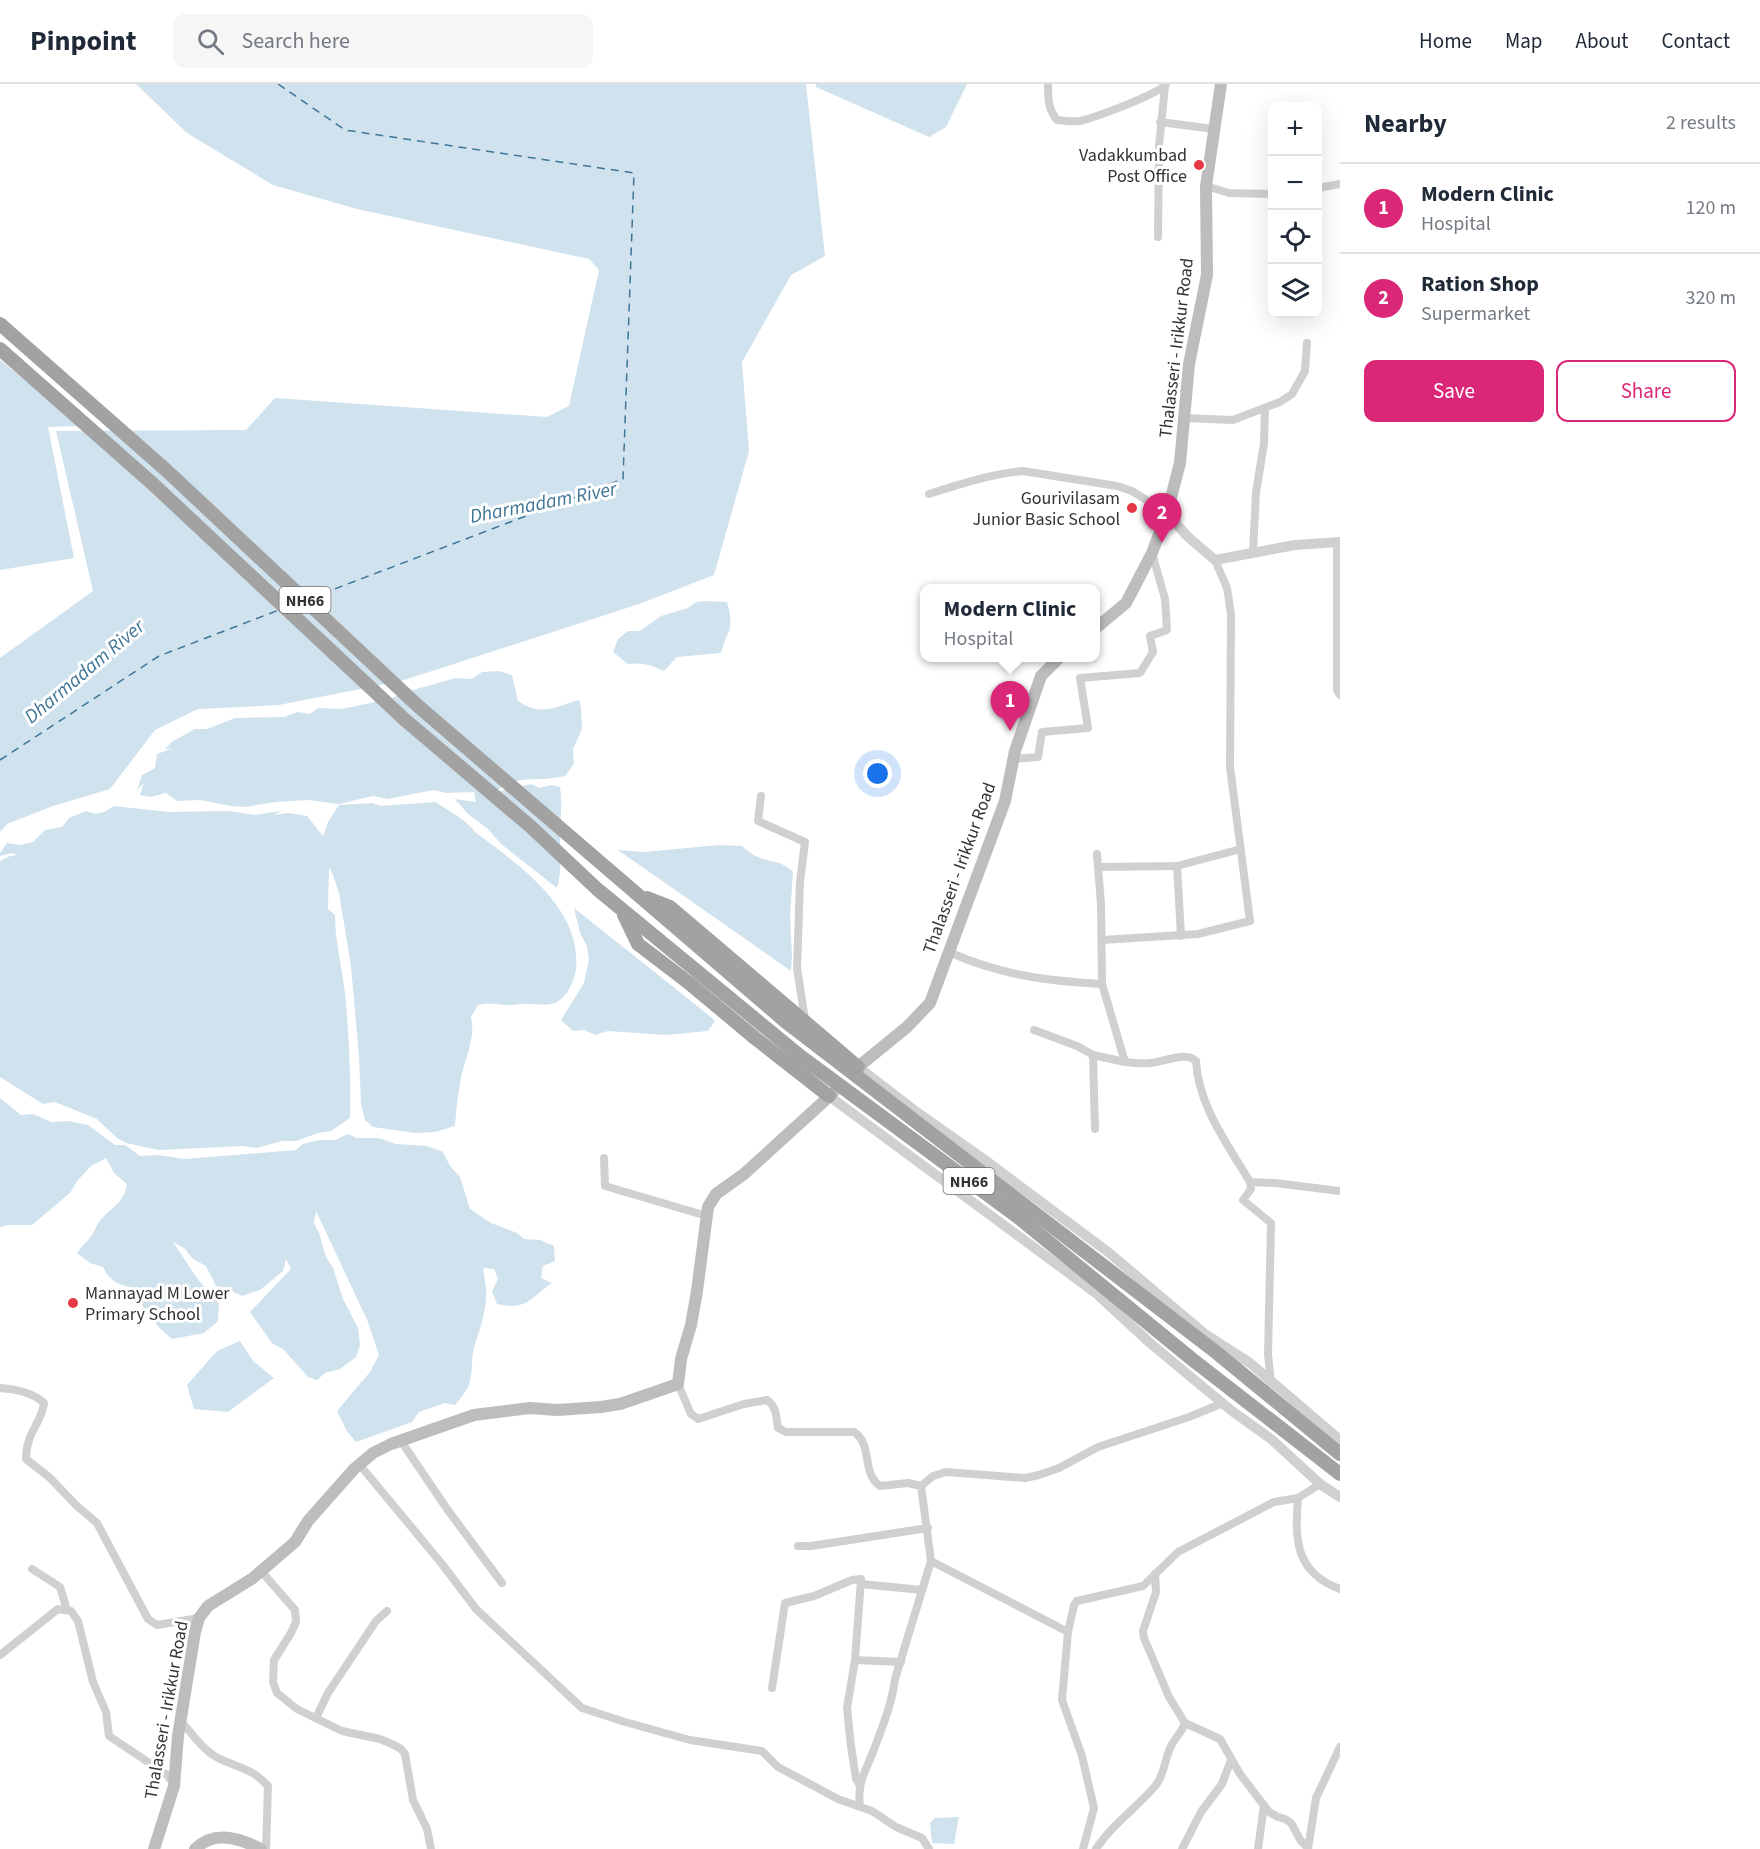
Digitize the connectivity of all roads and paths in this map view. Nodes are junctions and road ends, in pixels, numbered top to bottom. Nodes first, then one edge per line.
1 (1048, 84) edge
2 (1221, 84) edge
3 (1165, 85) edge
4 (1160, 122) junction
5 (1214, 129) junction
6 (1340, 184) edge
7 (1206, 186) junction
8 (1322, 187) edge
9 (1268, 194) edge
10 (1158, 237) dead end
11 (0, 324) edge
12 (1307, 343) dead end
13 (0, 349) edge
14 (1265, 408) junction
15 (1183, 418) junction
16 (929, 494) dead end
17 (1167, 513) junction
18 (1338, 542) edge
19 (1253, 552) junction
20 (1152, 554) junction
21 (1215, 560) junction
22 (1100, 624) edge
23 (1054, 662) edge
24 (1340, 695) edge
25 (1014, 759) junction
26 (761, 796) dead end
27 (1241, 849) junction
28 (1097, 854) dead end
29 (1177, 866) junction
30 (1098, 867) junction
31 (636, 894) junction
32 (620, 908) junction
33 (1181, 936) junction
34 (1102, 940) junction
35 (949, 952) junction
36 (1102, 984) junction
37 (805, 1020) junction
38 (1034, 1030) dead end
39 (1093, 1055) junction
40 (1125, 1062) junction
41 (858, 1067) junction
42 (831, 1095) junction
43 (1095, 1129) dead end
44 (604, 1158) dead end
45 (1250, 1182) junction
46 (1340, 1191) edge
47 (707, 1216) junction
48 (1271, 1382) junction
49 (678, 1384) junction
50 (0, 1388) edge
51 (1223, 1403) junction
52 (1340, 1440) edge
53 (401, 1441) junction
54 (1340, 1454) edge
55 (359, 1464) junction
56 (1340, 1474) edge
57 (1320, 1484) junction
58 (921, 1486) junction
59 (1340, 1497) edge
60 (1298, 1498) junction
61 (928, 1528) junction
62 (798, 1546) dead end
63 (931, 1562) junction
64 (32, 1569) dead end
65 (261, 1571) junction
66 (1155, 1574) junction
67 (502, 1583) dead end
68 (861, 1584) junction
69 (1340, 1589) edge
70 (922, 1590) junction
71 (67, 1610) junction
72 (387, 1611) dead end
73 (199, 1618) junction
74 (1068, 1632) junction
75 (0, 1654) edge
76 (855, 1660) junction
77 (901, 1662) junction
78 (772, 1688) dead end
79 (316, 1718) junction
80 (181, 1721) junction
81 (1185, 1722) junction
82 (1340, 1747) edge
83 (1231, 1760) junction
84 (174, 1784) junction
85 (860, 1786) junction
86 (1264, 1804) junction
87 (860, 1806) junction
88 (234, 1844) edge
89 (154, 1849) edge
90 (195, 1849) edge
91 (261, 1849) edge
92 (266, 1849) edge
93 (431, 1849) edge
94 (929, 1849) edge
95 (1083, 1849) edge
96 (1096, 1849) edge
97 (1182, 1849) edge
98 (1258, 1849) edge
99 (1308, 1849) edge

1 - 3 street
2 - 5 main road, Thalasseri - Irikkur Road
3 - 4 street
4 - 5 street
4 - 10 street
5 - 7 main road, Thalasseri - Irikkur Road
6 - 8 street
7 - 9 street
7 - 15 main road, Thalasseri - Irikkur Road
11 - 31 highway, NH66
12 - 14 street
13 - 32 highway, NH66
14 - 15 street
14 - 19 street
15 - 17 main road, Thalasseri - Irikkur Road
16 - 17 street
17 - 20 main road, Thalasseri - Irikkur Road
17 - 21 street
18 - 19 street
18 - 24 street
19 - 21 street
20 - 22 main road, Thalasseri - Irikkur Road
20 - 25 street
21 - 27 street
23 - 25 main road, Thalasseri - Irikkur Road
25 - 35 main road, Thalasseri - Irikkur Road
26 - 37 street
27 - 29 street
27 - 33 street
28 - 30 street
29 - 30 street
29 - 33 street
30 - 34 street
31 - 37 highway
31 - 54 highway, NH66
32 - 42 highway
32 - 56 highway, NH66
33 - 34 street
34 - 36 street
35 - 36 street
35 - 41 main road, Thalasseri - Irikkur Road
36 - 40 street
37 - 41 highway
38 - 39 street
39 - 40 street
39 - 43 street
40 - 45 street
41 - 48 street
42 - 47 main road
42 - 51 street
44 - 47 street
45 - 46 street
45 - 48 street
47 - 49 main road
48 - 52 street
49 - 53 main road, Thalasseri - Irikkur Road
49 - 58 street
50 - 73 street
51 - 57 street
51 - 58 street
53 - 55 main road, Thalasseri - Irikkur Road
53 - 67 street
55 - 65 main road, Thalasseri - Irikkur Road
55 - 87 street
57 - 59 street
57 - 60 street
58 - 61 street
60 - 66 street
60 - 69 street
61 - 62 street
61 - 63 street
63 - 70 street
63 - 74 street
64 - 71 street
65 - 73 main road, Thalasseri - Irikkur Road
65 - 79 street
66 - 74 street
66 - 81 street
68 - 70 street
68 - 76 street
68 - 78 street
70 - 77 street
71 - 75 street
71 - 84 street
72 - 79 street
73 - 80 main road, Thalasseri - Irikkur Road
74 - 95 street
76 - 77 street
76 - 85 street
77 - 85 street
79 - 93 street
80 - 84 main road, Thalasseri - Irikkur Road
80 - 92 street
81 - 83 street
81 - 96 street
82 - 99 street
83 - 86 street
83 - 97 street
84 - 89 main road, Thalasseri - Irikkur Road
85 - 87 street
86 - 98 street
86 - 99 street
87 - 94 street
88 - 90 main road
88 - 91 main road

